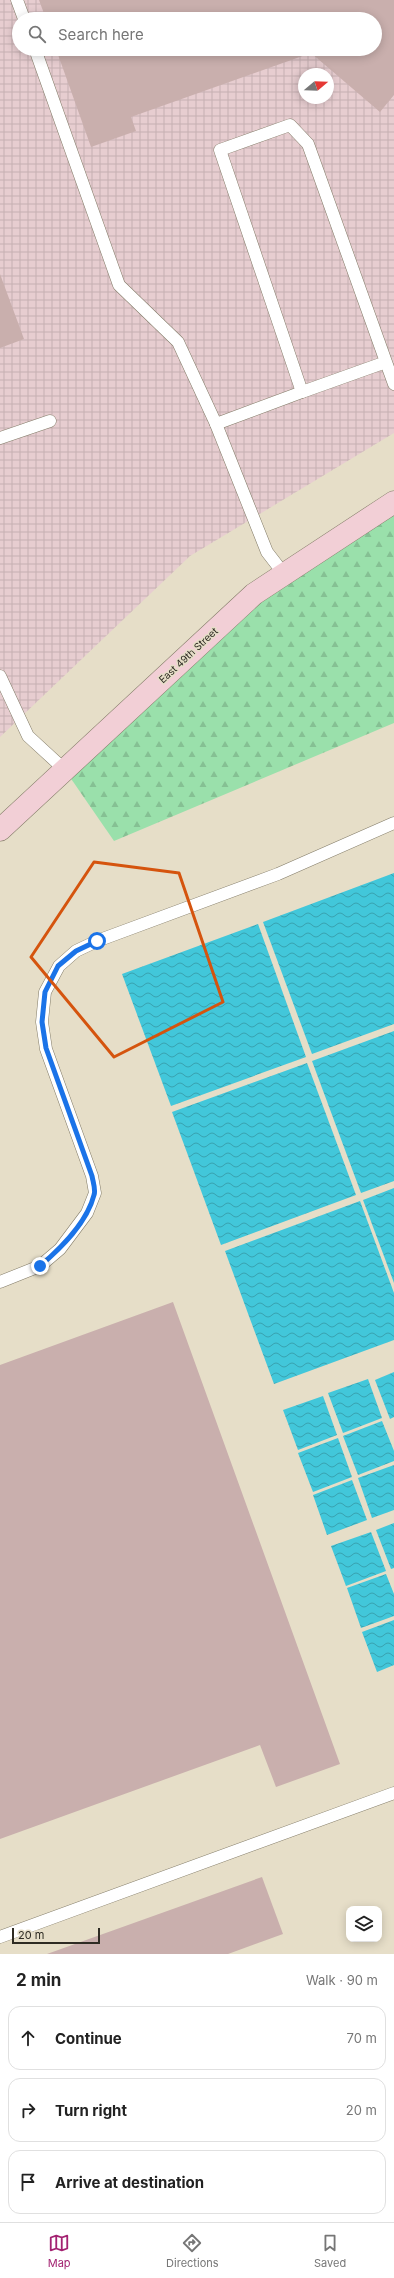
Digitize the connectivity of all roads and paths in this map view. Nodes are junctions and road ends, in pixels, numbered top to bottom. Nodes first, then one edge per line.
1 (17, 0) edge
2 (21, 12) edge
3 (37, 56) edge
4 (386, 362) junction
5 (394, 384) edge
6 (302, 392) junction
7 (50, 421) dead end
8 (216, 424) junction
9 (0, 438) edge
10 (394, 502) edge
11 (284, 574) junction
12 (0, 676) edge
13 (65, 770) junction
14 (394, 823) edge
15 (0, 830) edge
16 (0, 1282) edge
17 (394, 1793) edge
18 (0, 1937) edge

1 - 2 lane
3 - 8 lane
4 - 5 lane
4 - 6 lane
4 - 6 lane
6 - 8 lane
7 - 9 lane
8 - 11 lane
10 - 11 street, East 49th Street
11 - 13 street, East 49th Street
12 - 13 lane
13 - 15 street, East 49th Street
14 - 16 lane
17 - 18 lane

